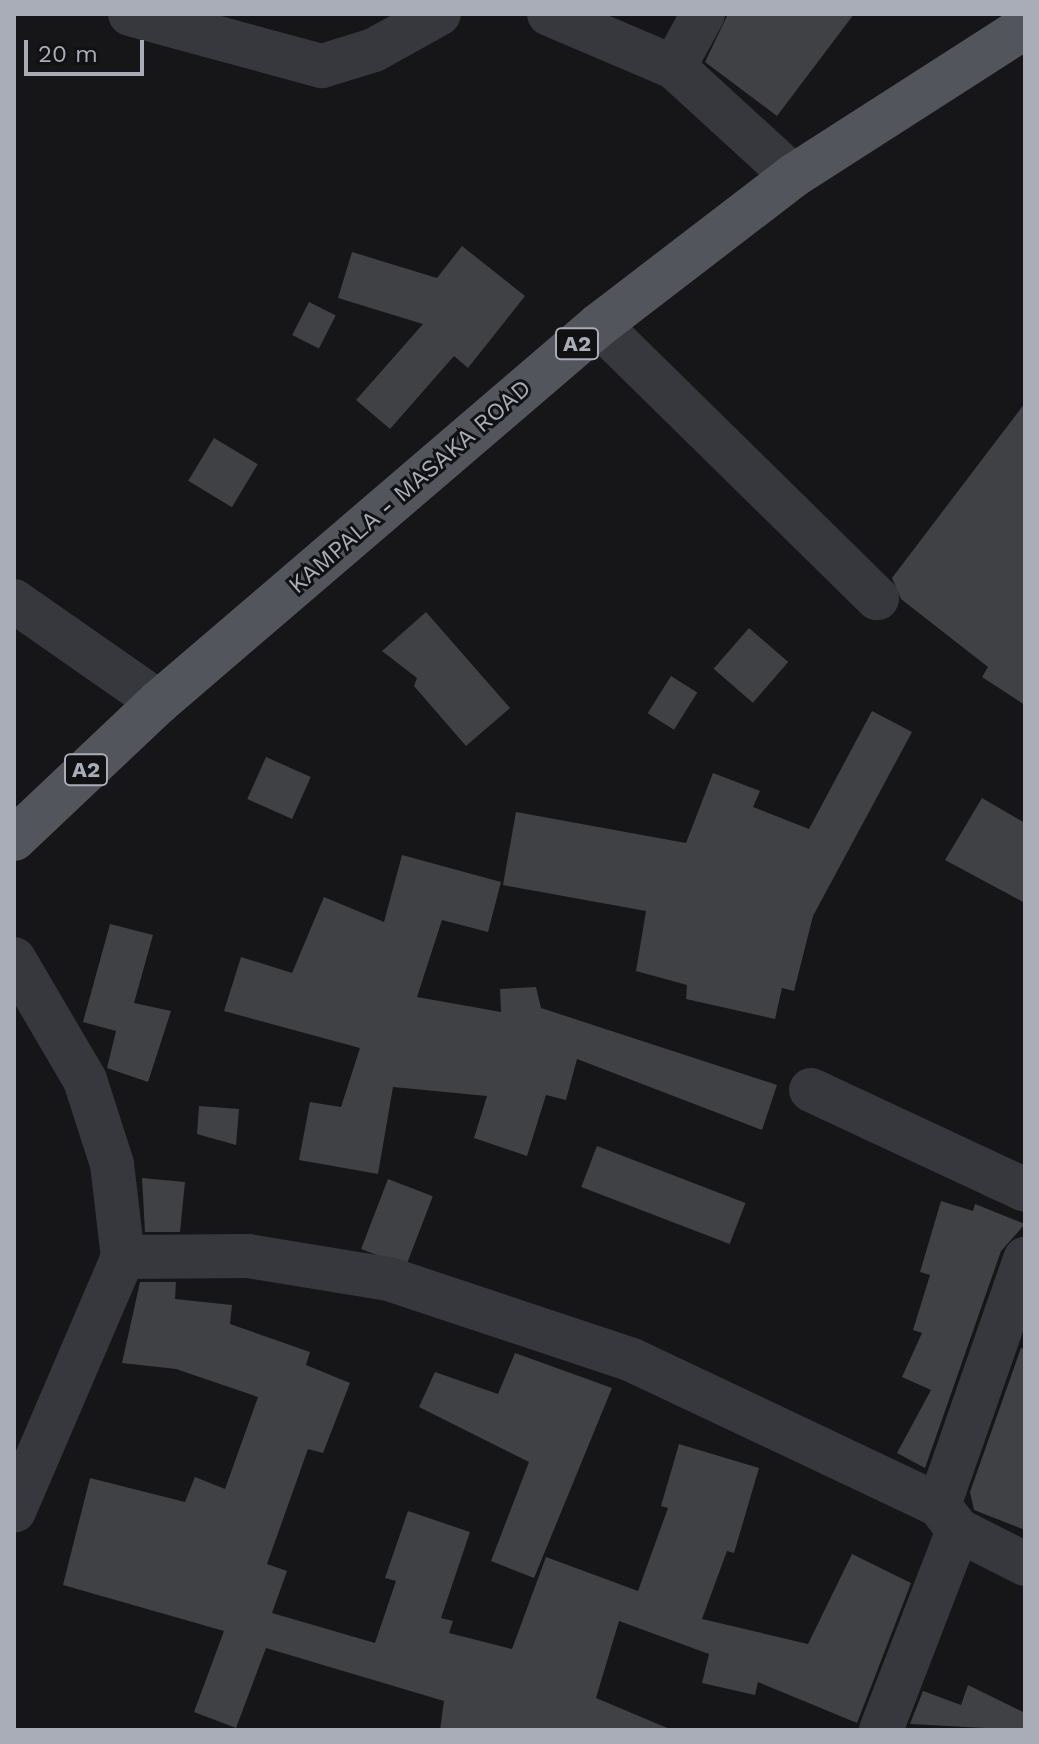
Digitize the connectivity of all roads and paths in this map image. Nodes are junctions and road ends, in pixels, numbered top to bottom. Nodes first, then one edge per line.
1 (130, 14) edge
2 (439, 14) edge
3 (549, 14) edge
4 (703, 14) edge
5 (1025, 27) edge
6 (674, 67) junction
7 (793, 176) junction
8 (599, 325) junction
9 (877, 598) dead end
10 (14, 601) edge
11 (159, 702) junction
12 (14, 839) edge
13 (14, 959) edge
14 (811, 1090) dead end
15 (1025, 1190) edge
16 (123, 1257) junction
17 (1025, 1259) edge
18 (14, 1511) edge
19 (948, 1518) junction
20 (1025, 1564) edge
21 (881, 1730) edge

1 - 2 street
3 - 6 street
4 - 6 street
5 - 7 main road, KAMPALA - MASAKA ROAD / A2
6 - 7 street
7 - 8 main road, KAMPALA - MASAKA ROAD / A2
8 - 9 street
8 - 11 main road, KAMPALA - MASAKA ROAD / A2
10 - 11 street
11 - 12 main road, KAMPALA - MASAKA ROAD / A2
13 - 16 street
14 - 15 street
16 - 18 street
16 - 19 street
17 - 19 street
19 - 20 street
19 - 21 street

